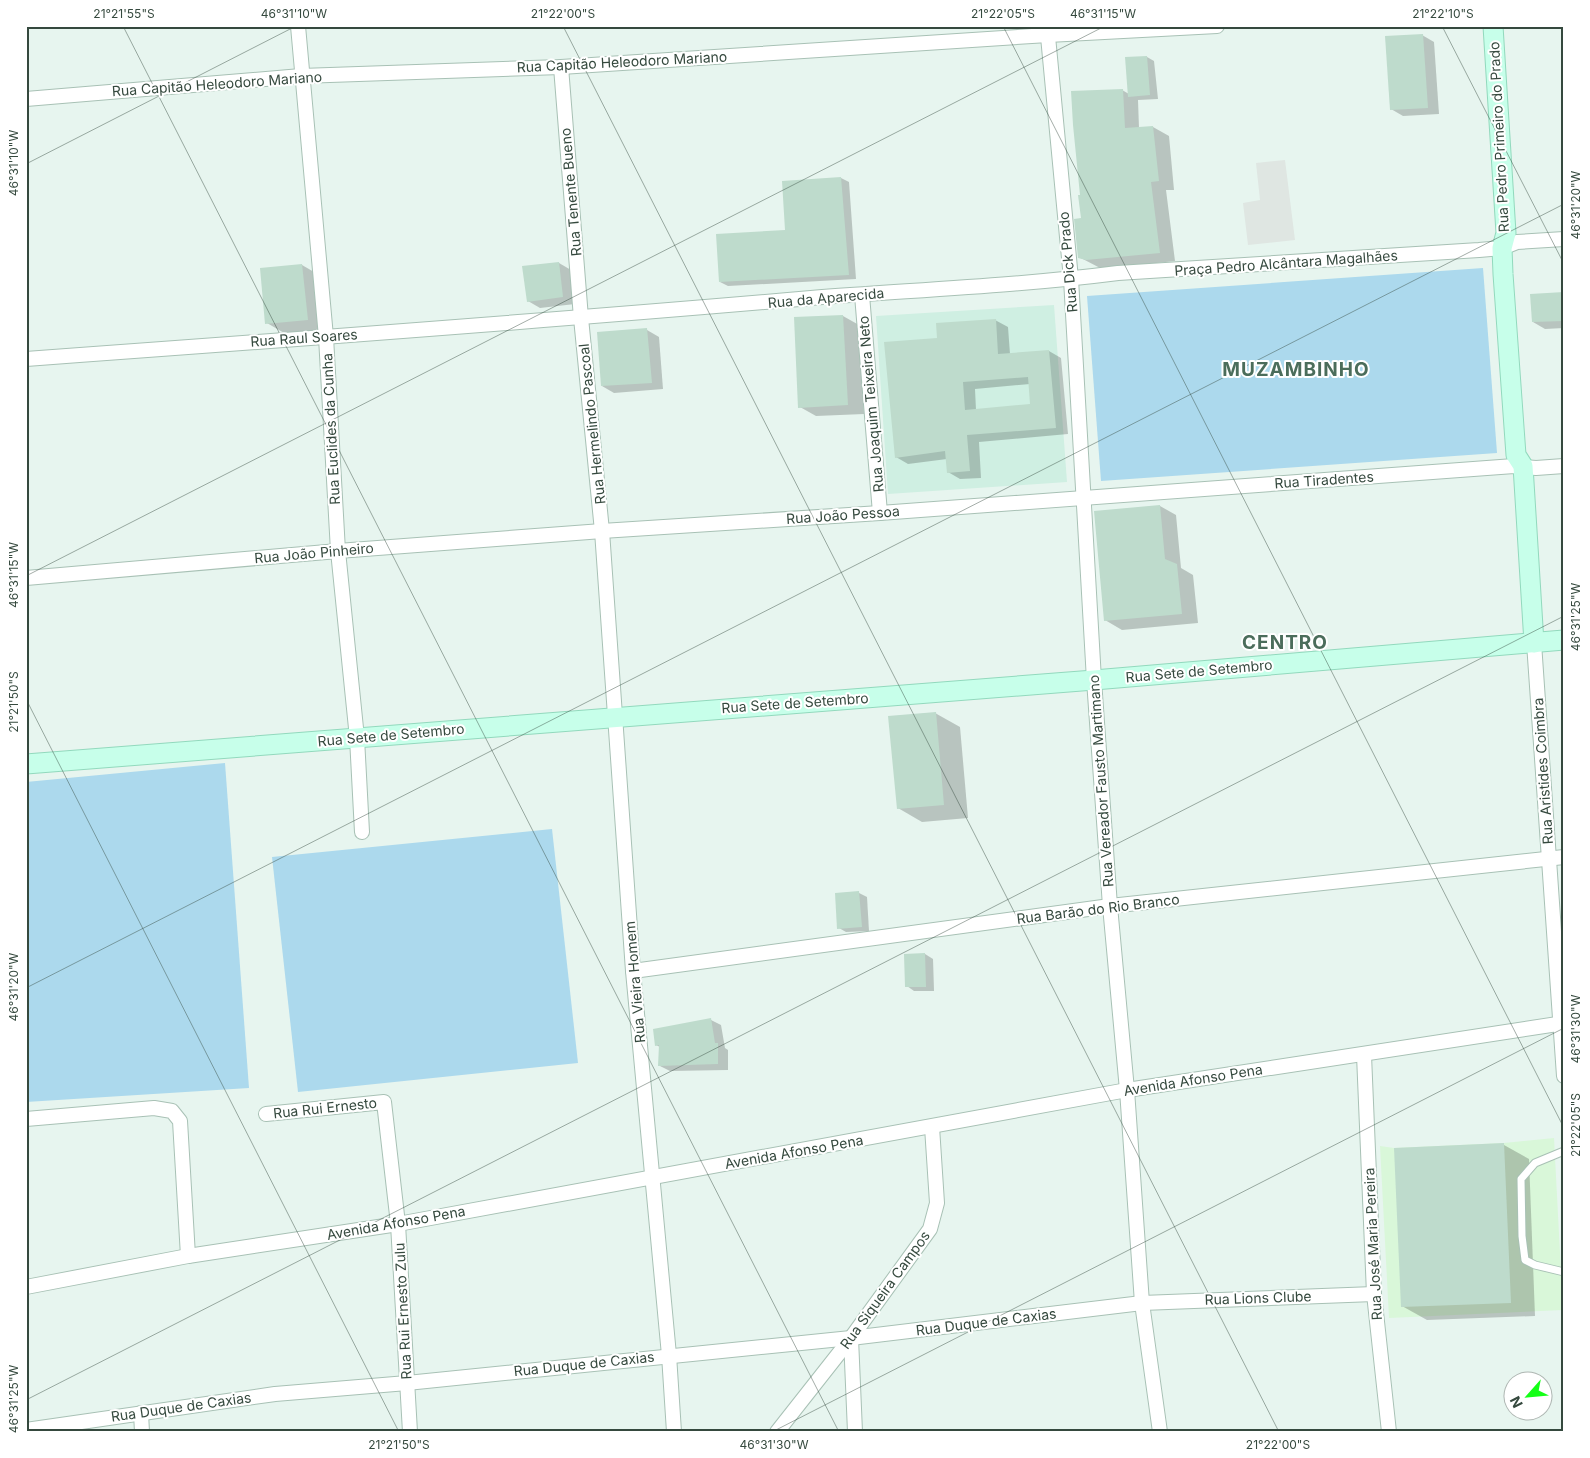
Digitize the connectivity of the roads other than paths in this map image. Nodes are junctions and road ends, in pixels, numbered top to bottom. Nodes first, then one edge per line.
1 (298, 26) edge
2 (1218, 26) edge
3 (1493, 26) edge
4 (1048, 31) edge
5 (560, 67) junction
6 (301, 76) junction
7 (26, 99) edge
8 (1564, 239) edge
9 (1502, 248) junction
10 (1071, 279) junction
11 (862, 294) junction
12 (581, 318) junction
13 (326, 337) junction
14 (26, 358) edge
15 (1523, 466) junction
16 (1564, 466) edge
17 (1084, 498) junction
18 (880, 513) junction
19 (602, 531) junction
20 (338, 551) junction
21 (26, 578) edge
22 (1564, 640) edge
23 (1534, 643) junction
24 (1094, 680) junction
25 (616, 717) junction
26 (357, 738) junction
27 (26, 764) edge
28 (362, 832) dead end
29 (1564, 857) edge
30 (1549, 859) junction
31 (1110, 906) junction
32 (633, 971) junction
33 (1562, 1024) edge
34 (1364, 1055) junction
35 (1564, 1076) edge
36 (1127, 1090) junction
37 (384, 1102) joint
38 (266, 1114) dead end
39 (26, 1119) edge
40 (932, 1127) junction
41 (1564, 1151) edge
42 (653, 1177) junction
43 (398, 1224) junction
44 (188, 1256) junction
45 (1564, 1272) edge
46 (26, 1287) edge
47 (1374, 1294) junction
48 (1142, 1303) junction
49 (851, 1338) junction
50 (669, 1355) junction
51 (407, 1383) junction
52 (141, 1413) junction
53 (26, 1430) edge
54 (142, 1432) edge
55 (410, 1432) edge
56 (674, 1432) edge
57 (777, 1432) edge
58 (855, 1432) edge
59 (1160, 1432) edge
60 (1389, 1432) edge

1 - 6 street, Rua Euclides da Cunha
2 - 4 street, Rua Capitão Heleodoro Mariano
3 - 9 main road, Rua Pedro Primeiro do Prado
4 - 5 street, Rua Capitão Heleodoro Mariano
4 - 10 street, Rua Dick Prado
5 - 6 street, Rua Capitão Heleodoro Mariano
5 - 12 street, Rua Tenente Bueno
6 - 7 street, Rua Capitão Heleodoro Mariano
6 - 13 street, Rua Euclides da Cunha
8 - 9 street
9 - 10 street, Praça Pedro Alcântara Magalhães
9 - 15 main road, Rua Pedro Primeiro do Prado
10 - 11 street, Rua da Aparecida
10 - 17 street, Rua Dick Prado
11 - 12 street, Rua da Aparecida
11 - 18 street, Rua Joaquim Teixeira Neto
12 - 13 street, Rua Raul Soares
12 - 19 street, Rua Hermelindo Pascoal
13 - 14 street, Rua Raul Soares
13 - 20 street, Rua Euclides da Cunha
15 - 16 street, Rua Tiradentes
15 - 17 street, Rua Tiradentes
15 - 23 main road, Rua Aristides Coimbra
17 - 18 street, Rua João Pessoa
17 - 24 street, Rua Vereador Fausto Martimano
18 - 19 street, Rua João Pessoa
19 - 20 street, Rua João Pinheiro
19 - 25 street, Rua Vieira Homem
20 - 21 street, Rua João Pinheiro
20 - 26 street, Rua Euclides da Cunha
22 - 23 main road, Rua Sete de Setembro
23 - 24 main road, Rua Sete de Setembro
23 - 30 street, Rua Aristides Coimbra
24 - 25 main road, Rua Sete de Setembro
24 - 31 street, Rua Vereador Fausto Martimano
25 - 26 main road, Rua Sete de Setembro
25 - 32 street, Rua Vieira Homem
26 - 27 main road, Rua Sete de Setembro
26 - 28 street, Rua Euclides da Cunha
29 - 30 street, Rua Barão do Rio Branco
30 - 31 street, Rua Barão do Rio Branco
30 - 33 street, Rua Aristides Coimbra
31 - 32 street, Rua Barão do Rio Branco
31 - 36 street, Rua Vereador Fausto Martimano
32 - 42 street, Rua Vieira Homem
33 - 34 street, Avenida Afonso Pena
33 - 35 street, Rua Aristides Coimbra
34 - 36 street, Avenida Afonso Pena
34 - 47 street, Rua José Maria Pereira
36 - 40 street, Avenida Afonso Pena
36 - 48 street, Rua Vereador Fausto Martimano
37 - 38 street, Rua Rui Ernesto
37 - 43 street, Rua Rui Ernesto Zulu
39 - 44 street
40 - 42 street, Avenida Afonso Pena
40 - 49 street, Rua Siqueira Campos
41 - 45 lane
42 - 43 street, Avenida Afonso Pena
42 - 50 street, Rua Vieira Homem
43 - 44 street, Avenida Afonso Pena
43 - 51 street, Rua Rui Ernesto Zulu
44 - 46 street, Avenida Afonso Pena
47 - 48 street, Rua Lions Clube
47 - 60 street, Rua José Maria Pereira
48 - 49 street, Rua Duque de Caxias
48 - 59 street, Rua Vereador Fausto Martimano
49 - 50 street, Rua Duque de Caxias
49 - 57 street, Rua Siqueira Campos
49 - 58 street
50 - 51 street, Rua Duque de Caxias
50 - 56 street, Rua Vieira Homem
51 - 52 street, Rua Duque de Caxias
51 - 55 street, Rua Rui Ernesto Zulu
52 - 53 street, Rua Duque de Caxias
52 - 54 street

